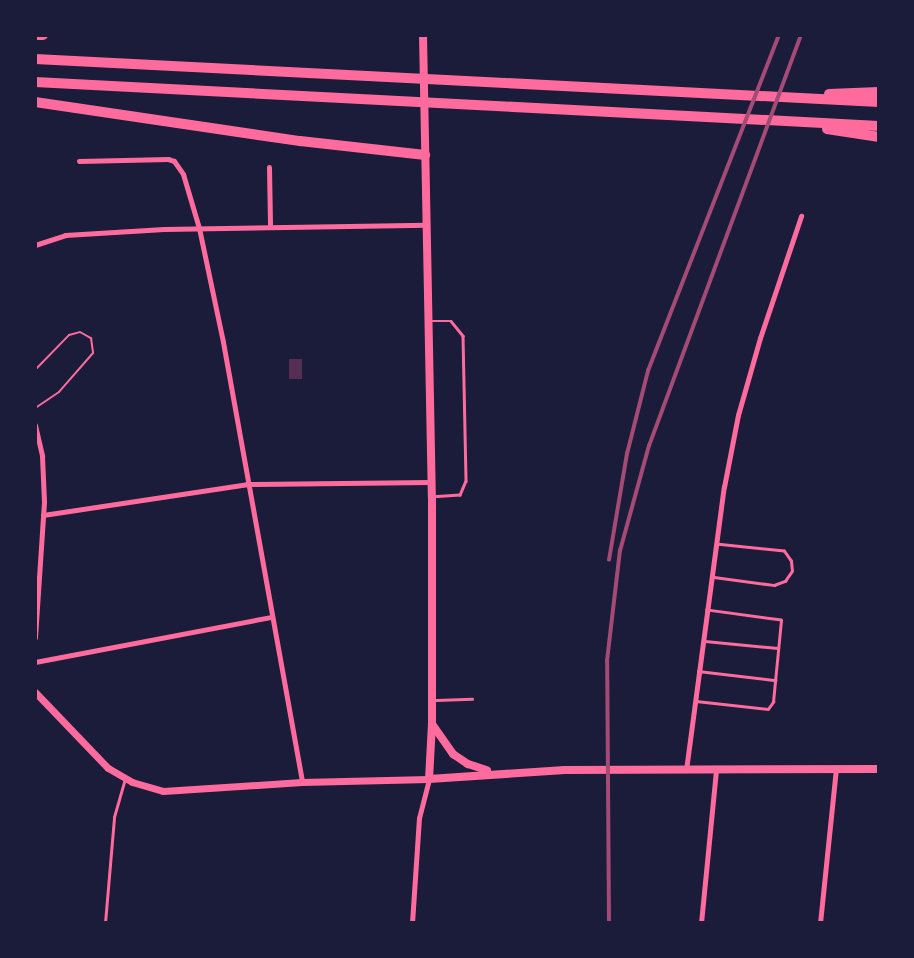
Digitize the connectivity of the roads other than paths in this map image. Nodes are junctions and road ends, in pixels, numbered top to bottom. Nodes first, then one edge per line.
1 (35, 35) edge
2 (43, 35) edge
3 (423, 35) edge
4 (35, 60) edge
5 (35, 82) edge
6 (879, 92) edge
7 (773, 97) junction
8 (35, 102) edge
9 (879, 102) edge
10 (771, 120) junction
11 (879, 125) edge
12 (879, 137) edge
13 (425, 155) junction
14 (79, 161) dead end
15 (269, 167) dead end
16 (801, 216) dead end
17 (427, 225) junction
18 (199, 228) junction
19 (270, 228) junction
20 (35, 245) edge
21 (429, 321) junction
22 (35, 425) edge
23 (431, 482) junction
24 (247, 484) junction
25 (432, 498) junction
26 (43, 515) junction
27 (716, 544) junction
28 (711, 576) junction
29 (706, 610) junction
30 (272, 617) junction
31 (35, 638) edge
32 (702, 640) junction
33 (778, 648) junction
34 (35, 662) edge
35 (697, 670) junction
36 (775, 680) junction
37 (35, 692) edge
38 (472, 699) dead end
39 (432, 700) junction
40 (693, 701) junction
41 (432, 724) junction
42 (716, 769) junction
43 (836, 769) junction
44 (879, 769) edge
45 (686, 770) junction
46 (507, 773) junction
47 (125, 779) junction
48 (429, 779) junction
49 (302, 782) junction
50 (105, 923) edge
51 (412, 923) edge
52 (701, 923) edge
53 (820, 923) edge

1 - 2 highway
3 - 13 main road
4 - 7 highway
5 - 10 highway
6 - 7 highway
7 - 9 highway
8 - 13 highway
10 - 11 highway
10 - 12 highway
13 - 17 main road
14 - 18 street
15 - 19 street
16 - 27 street
17 - 19 street
17 - 21 main road
18 - 19 street
18 - 20 street
18 - 24 street
21 - 23 main road
21 - 25 lane
22 - 26 street
23 - 24 street
23 - 25 main road
24 - 26 street
24 - 30 street
25 - 39 main road
26 - 31 street
27 - 28 street
27 - 28 lane
28 - 29 street
29 - 32 street
29 - 33 lane
30 - 34 street
30 - 49 street
32 - 33 lane
32 - 35 street
33 - 36 lane
35 - 36 lane
35 - 40 street
36 - 40 lane
37 - 47 street
38 - 39 lane
39 - 41 main road
40 - 45 street
41 - 46 main road
41 - 48 main road
42 - 43 main road
42 - 45 main road
42 - 52 street
43 - 44 main road
43 - 53 street
45 - 46 main road
46 - 48 main road
47 - 49 street
47 - 50 lane
48 - 49 street
48 - 51 street

